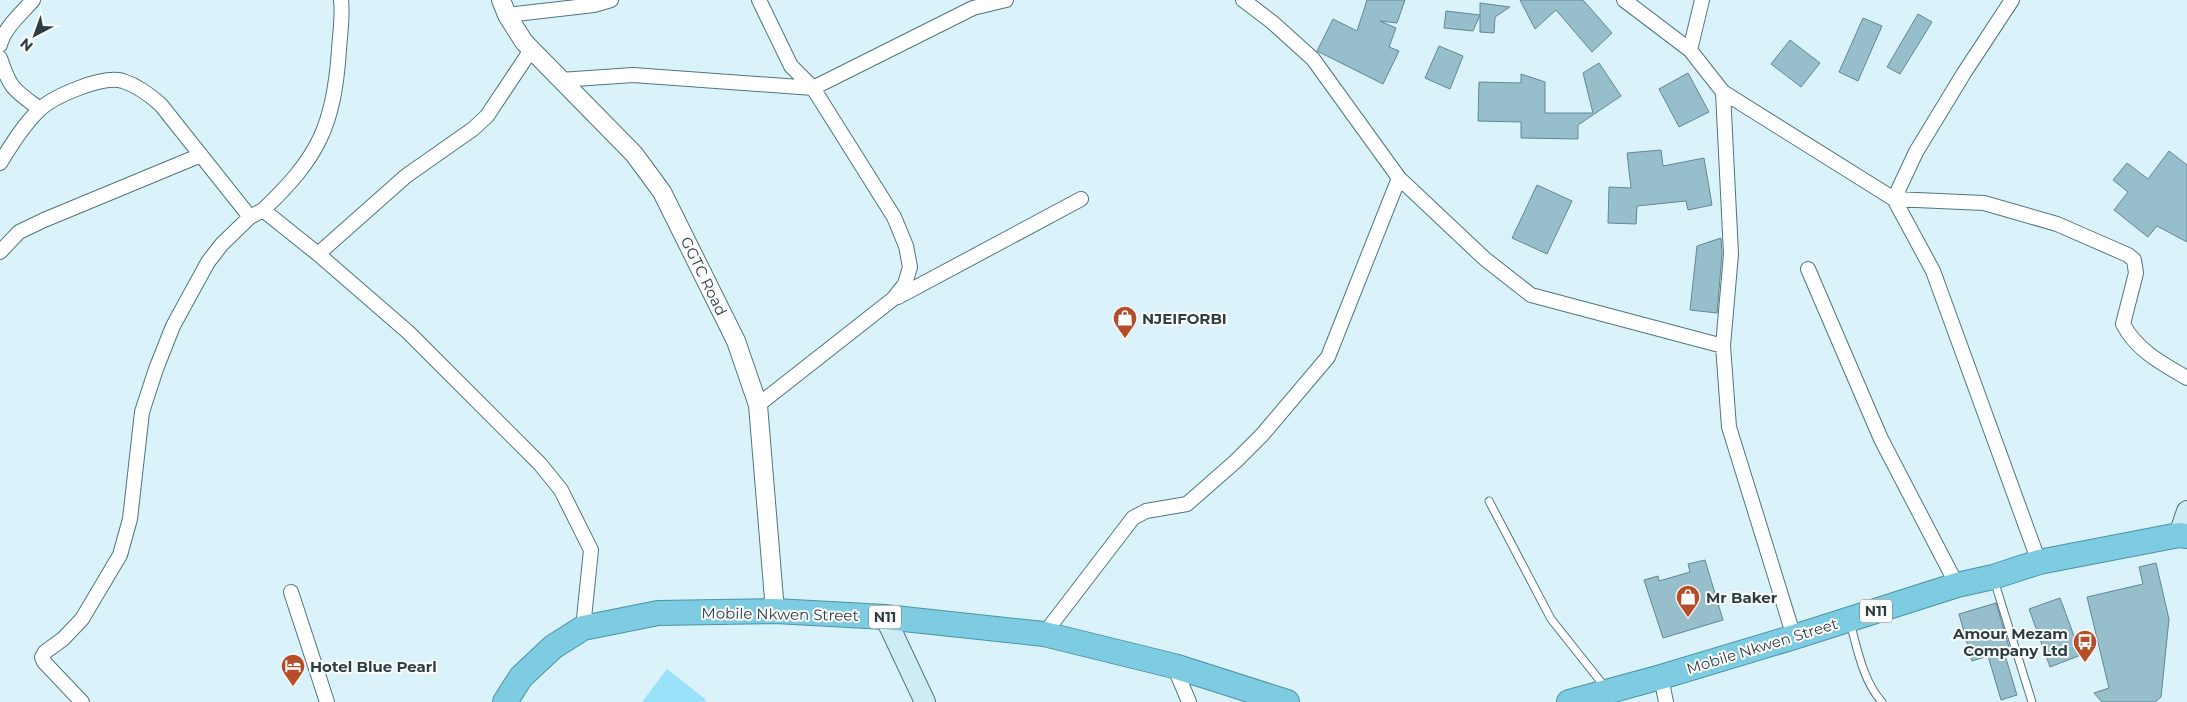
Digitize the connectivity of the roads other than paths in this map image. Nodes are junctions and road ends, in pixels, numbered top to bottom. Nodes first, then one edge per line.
1 (34, 0) edge
2 (341, 0) edge
3 (611, 0) edge
4 (759, 0) edge
5 (1005, 0) edge
6 (1243, 0) edge
7 (1624, 0) edge
8 (1702, 0) edge
9 (2012, 0) edge
10 (504, 8) edge
11 (0, 45) edge
12 (531, 50) junction
13 (1690, 50) junction
14 (0, 58) edge
15 (560, 80) junction
16 (813, 88) junction
17 (1722, 92) junction
18 (40, 109) junction
19 (201, 155) junction
20 (0, 163) edge
21 (1399, 178) junction
22 (1081, 199) dead end
23 (1894, 199) junction
24 (263, 210) junction
25 (250, 217) junction
26 (0, 252) edge
27 (318, 254) junction
28 (1808, 270) dead end
29 (893, 299) junction
30 (1723, 346) junction
31 (2187, 378) edge
32 (758, 405) junction
33 (1489, 501) dead end
34 (2187, 512) edge
35 (2183, 535) edge
36 (2039, 562) junction
37 (1993, 577) junction
38 (1957, 586) junction
39 (291, 592) dead end
40 (775, 611) junction
41 (885, 617) junction
42 (1849, 619) junction
43 (583, 628) junction
44 (1044, 634) junction
45 (1794, 638) junction
46 (1174, 666) junction
47 (1660, 677) junction
48 (1608, 692) junction
49 (82, 702) edge
50 (327, 702) edge
51 (505, 702) edge
52 (925, 702) edge
53 (1189, 702) edge
54 (1287, 702) edge
55 (1569, 702) edge
56 (1666, 702) edge
57 (1882, 702) edge
58 (2032, 702) edge

1 - 11 street
2 - 24 street
3 - 10 street
4 - 16 street
5 - 16 street
6 - 21 street
7 - 13 street
8 - 13 street
9 - 23 street
10 - 12 street, GGTC Road
12 - 15 street, GGTC Road
12 - 27 street
13 - 17 street
14 - 18 street
15 - 16 street
15 - 32 street, GGTC Road
16 - 29 street
17 - 23 street
17 - 30 street
18 - 19 street
18 - 20 street
19 - 25 street
19 - 26 street
21 - 30 street
21 - 44 street
22 - 29 street
23 - 31 street
23 - 36 street
24 - 25 street
24 - 27 street
25 - 49 street
27 - 43 street
28 - 38 street
29 - 32 street
30 - 45 street
32 - 40 street, GGTC Road
33 - 48 lane
34 - 35 main road
35 - 36 highway, Mobile Nkwen Street / N11
36 - 37 highway, Mobile Nkwen Street / N11
37 - 38 highway, Mobile Nkwen Street / N11
37 - 58 lane
38 - 42 highway, Mobile Nkwen Street / N11
39 - 50 street
40 - 41 highway, Mobile Nkwen Street / N11
40 - 43 highway, Mobile Nkwen Street / N11
41 - 44 highway, Mobile Nkwen Street / N11
41 - 52 main road
42 - 45 highway, Mobile Nkwen Street / N11
42 - 57 lane
43 - 51 highway, Mobile Nkwen Street / N11
44 - 46 highway, Mobile Nkwen Street / N11
45 - 47 highway, Mobile Nkwen Street / N11
46 - 53 street
46 - 54 highway, Mobile Nkwen Street / N11
47 - 48 highway, Mobile Nkwen Street / N11
47 - 56 street
48 - 55 highway, Mobile Nkwen Street / N11

